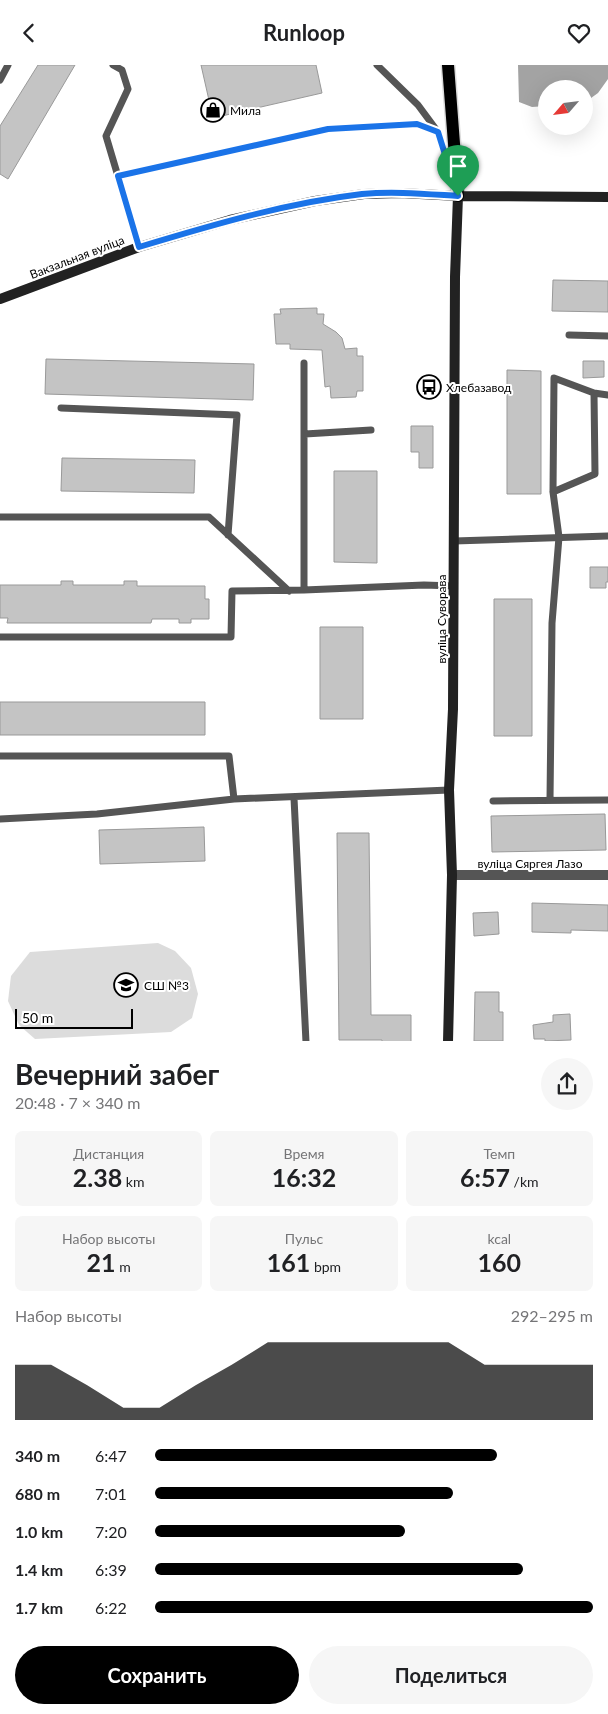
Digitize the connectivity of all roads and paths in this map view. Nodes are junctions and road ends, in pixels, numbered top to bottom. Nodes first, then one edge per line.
1 (8, 65) edge
2 (114, 65) edge
3 (377, 65) edge
4 (448, 65) edge
5 (0, 80) edge
6 (438, 132) junction
7 (118, 176) junction
8 (458, 196) junction
9 (608, 197) edge
10 (139, 247) junction
11 (0, 299) edge
12 (569, 335) dead end
13 (608, 336) edge
14 (304, 363) dead end
15 (594, 393) junction
16 (608, 395) edge
17 (60, 408) dead end
18 (372, 430) dead end
19 (305, 434) junction
20 (553, 492) junction
21 (0, 517) edge
22 (228, 535) junction
23 (608, 536) edge
24 (559, 537) junction
25 (454, 541) junction
26 (454, 586) junction
27 (304, 590) junction
28 (289, 591) junction
29 (0, 637) edge
30 (0, 756) edge
31 (449, 790) junction
32 (294, 797) junction
33 (234, 799) junction
34 (550, 800) junction
35 (608, 800) edge
36 (493, 801) dead end
37 (0, 819) edge
38 (452, 875) junction
39 (608, 875) edge
40 (306, 1041) edge
41 (448, 1041) edge

1 - 5 lane
2 - 7 lane
3 - 6 lane
4 - 8 main road
6 - 7 lane
6 - 8 lane
7 - 10 lane
8 - 9 main road, Вакзальная вуліца
8 - 10 main road, Вакзальная вуліца
8 - 25 main road, вуліца Суворава
10 - 11 main road, Вакзальная вуліца
12 - 13 lane
14 - 19 lane
15 - 16 lane
15 - 20 lane
15 - 20 lane
17 - 22 lane
18 - 19 lane
19 - 27 lane
20 - 24 lane
21 - 22 lane
22 - 28 lane
23 - 24 lane
24 - 25 lane
24 - 34 lane
25 - 26 main road, вуліца Суворава
26 - 27 lane
26 - 31 main road, вуліца Суворава
27 - 28 lane
28 - 29 lane
30 - 33 lane
31 - 32 lane
31 - 38 main road, вуліца Суворава
32 - 33 lane
32 - 40 lane
33 - 37 lane
34 - 35 lane
34 - 36 lane
38 - 39 street, вуліца Сяргея Лазо
38 - 41 main road, вуліца Суворава

